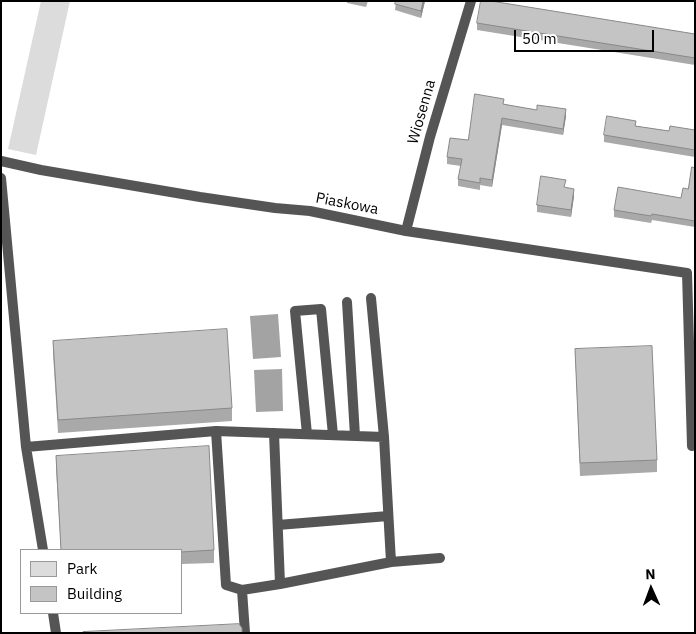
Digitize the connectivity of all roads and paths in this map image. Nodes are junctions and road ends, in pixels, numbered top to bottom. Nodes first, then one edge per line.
1 (470, 1) edge
2 (1, 161) edge
3 (1, 178) edge
4 (406, 231) junction
5 (371, 298) dead end
6 (347, 302) dead end
7 (216, 431) junction
8 (274, 433) junction
9 (307, 434) junction
10 (333, 435) junction
11 (355, 436) junction
12 (384, 437) junction
13 (692, 446) dead end
14 (26, 447) junction
15 (388, 516) junction
16 (278, 525) junction
17 (43, 549) edge
18 (440, 558) dead end
19 (391, 562) junction
20 (280, 584) junction
21 (242, 590) junction
22 (53, 614) edge
23 (56, 633) edge
24 (245, 633) edge

1 - 4 lane, Wiosenna
2 - 4 lane, Piaskowa
3 - 14 lane
4 - 13 lane, Piaskowa
5 - 12 lane
6 - 11 lane
7 - 8 lane
7 - 14 lane
7 - 21 lane
8 - 9 lane
8 - 16 lane
9 - 10 lane
9 - 10 lane
10 - 11 lane
11 - 12 lane
12 - 15 lane
14 - 17 lane
15 - 16 lane
15 - 19 lane
16 - 20 lane
18 - 19 lane
19 - 20 lane
20 - 21 lane
21 - 24 lane
22 - 23 lane

